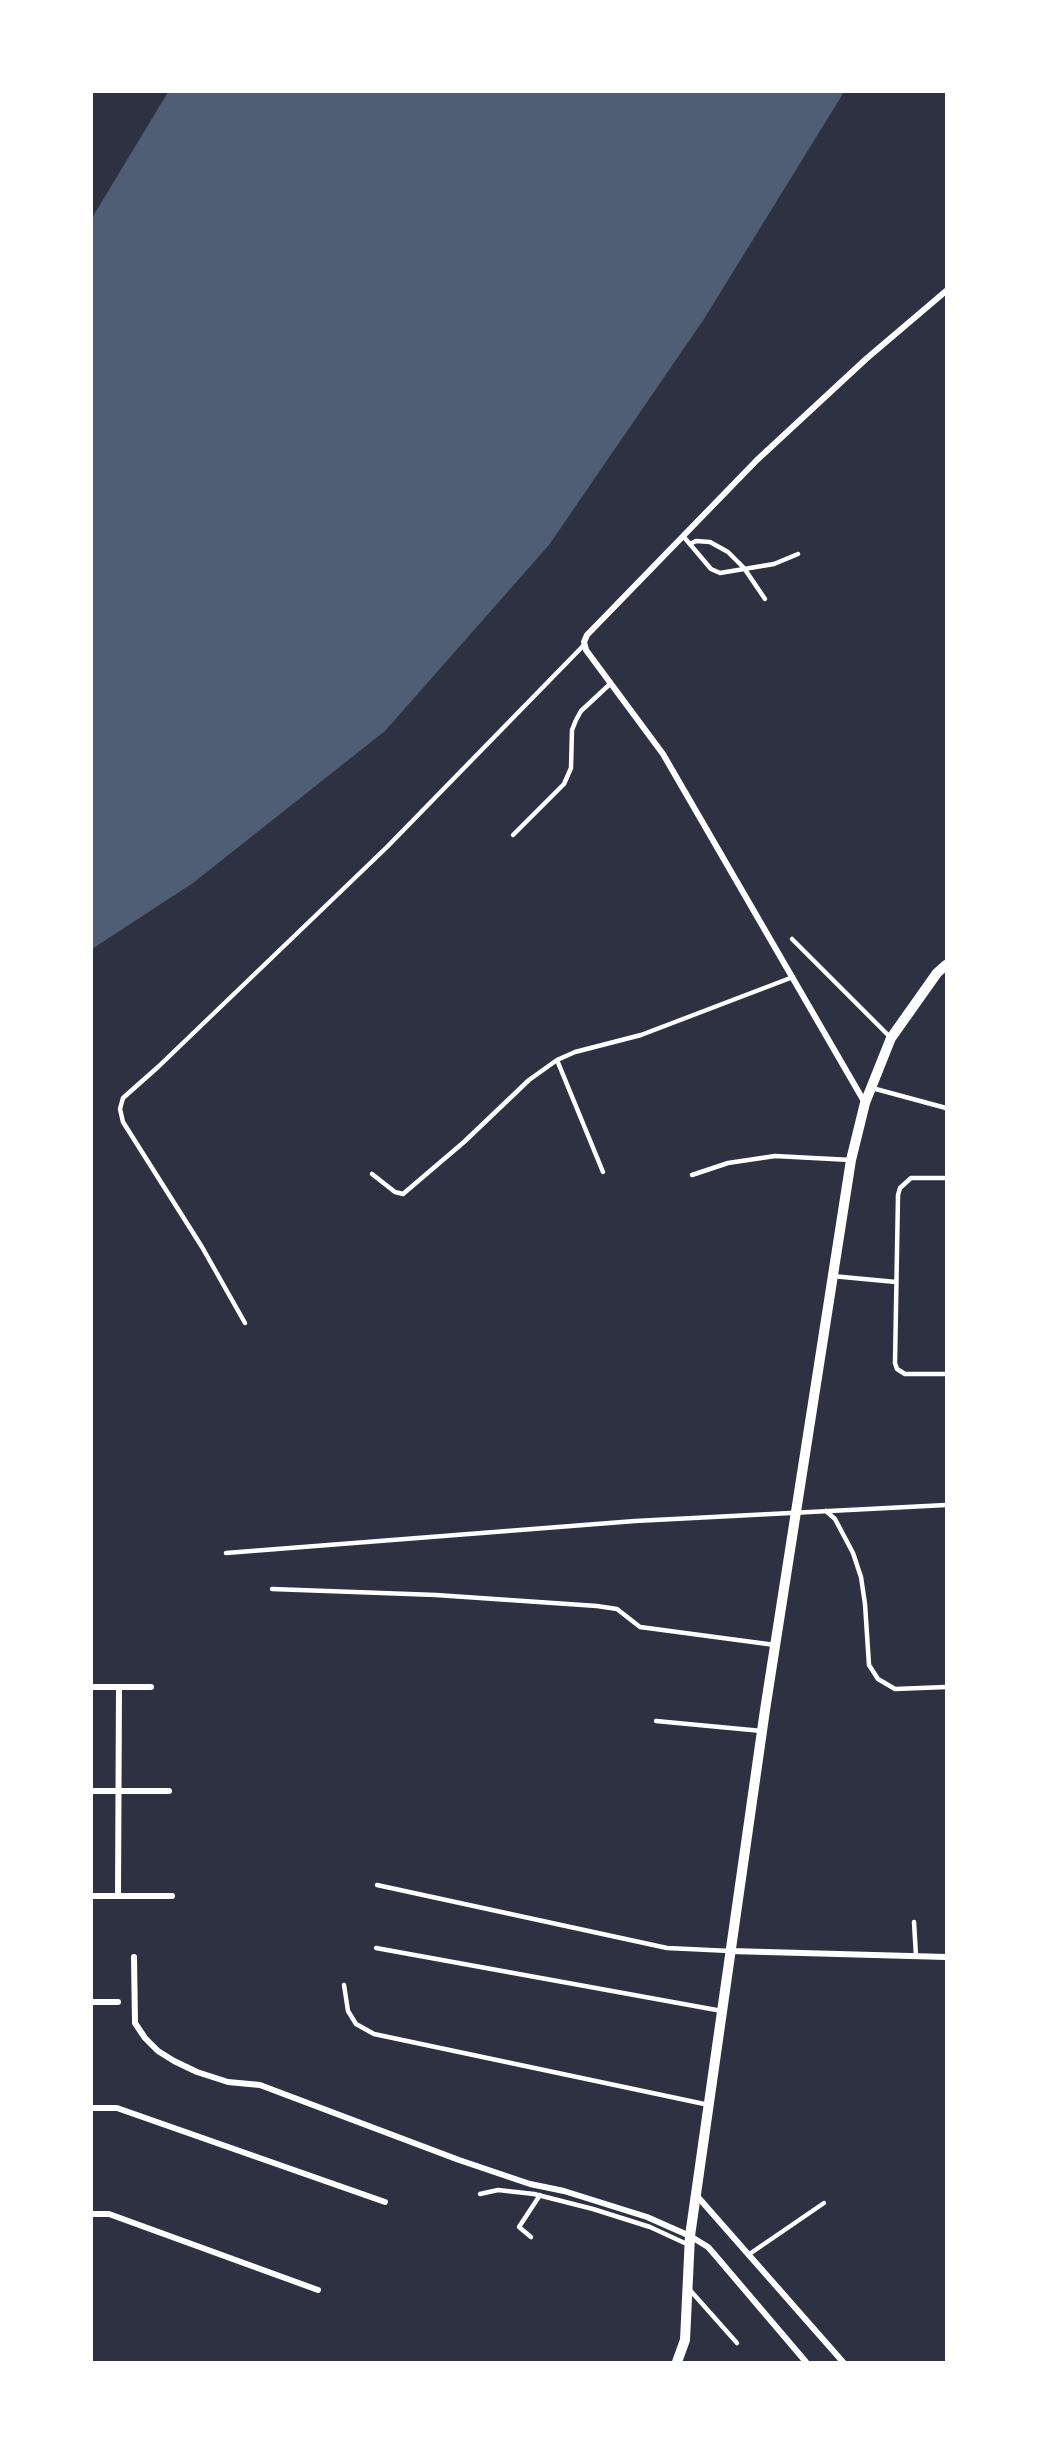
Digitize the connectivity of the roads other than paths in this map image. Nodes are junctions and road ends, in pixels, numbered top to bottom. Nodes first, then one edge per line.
1 (946, 291) edge
2 (683, 536) junction
3 (690, 544) junction
4 (798, 554) dead end
5 (744, 568) junction
6 (765, 599) dead end
7 (584, 645) junction
8 (610, 684) junction
9 (513, 835) dead end
10 (792, 939) dead end
11 (946, 965) edge
12 (793, 978) junction
13 (891, 1038) junction
14 (557, 1060) junction
15 (872, 1088) junction
16 (865, 1103) junction
17 (946, 1108) edge
18 (851, 1160) junction
19 (603, 1172) dead end
20 (372, 1174) dead end
21 (692, 1175) dead end
22 (946, 1178) edge
23 (832, 1276) junction
24 (896, 1281) junction
25 (245, 1323) dead end
26 (946, 1374) edge
27 (946, 1505) edge
28 (795, 1511) junction
29 (826, 1511) junction
30 (226, 1553) dead end
31 (272, 1589) dead end
32 (775, 1645) junction
33 (92, 1687) edge
34 (119, 1687) junction
35 (946, 1687) edge
36 (151, 1688) dead end
37 (656, 1721) dead end
38 (762, 1731) junction
39 (92, 1791) edge
40 (118, 1791) junction
41 (169, 1791) dead end
42 (377, 1885) dead end
43 (92, 1896) edge
44 (118, 1896) junction
45 (172, 1896) dead end
46 (914, 1922) dead end
47 (376, 1948) dead end
48 (730, 1951) junction
49 (916, 1956) junction
50 (134, 1957) dead end
51 (946, 1957) edge
52 (344, 1985) dead end
53 (92, 2002) edge
54 (118, 2002) dead end
55 (722, 2011) junction
56 (709, 2105) junction
57 (92, 2108) edge
58 (480, 2194) dead end
59 (540, 2195) junction
60 (696, 2200) junction
61 (385, 2202) dead end
62 (824, 2203) dead end
63 (92, 2214) edge
64 (531, 2237) dead end
65 (690, 2237) junction
66 (748, 2255) junction
67 (687, 2287) junction
68 (318, 2290) dead end
69 (737, 2343) dead end
70 (676, 2362) edge
71 (806, 2362) edge
72 (843, 2362) edge

1 - 2 street
2 - 3 lane
2 - 7 street
3 - 5 lane
3 - 5 lane
4 - 5 lane
5 - 6 lane
7 - 8 street
7 - 25 lane
8 - 9 lane
8 - 12 street
10 - 13 lane
11 - 13 street
12 - 14 lane
12 - 16 street
13 - 15 street
14 - 19 lane
14 - 20 lane
15 - 16 street
15 - 17 lane
16 - 18 street
18 - 21 lane
18 - 23 street
22 - 24 lane
23 - 24 lane
23 - 28 street
24 - 26 lane
27 - 29 lane
28 - 29 lane
28 - 30 lane
28 - 32 street
29 - 35 lane
31 - 32 lane
32 - 38 street
33 - 34 street
34 - 36 street
34 - 40 street
37 - 38 lane
38 - 48 street
39 - 40 street
40 - 41 street
40 - 44 street
42 - 48 lane
43 - 44 street
44 - 45 street
46 - 49 lane
47 - 55 lane
48 - 49 street
48 - 55 street
49 - 51 street
50 - 65 street
52 - 56 lane
53 - 54 street
55 - 56 street
56 - 60 street
57 - 61 street
58 - 59 lane
59 - 64 lane
59 - 65 lane
60 - 65 street
60 - 66 street
62 - 66 lane
63 - 68 street
65 - 67 street
65 - 71 street
66 - 72 street
67 - 69 lane
67 - 70 street

